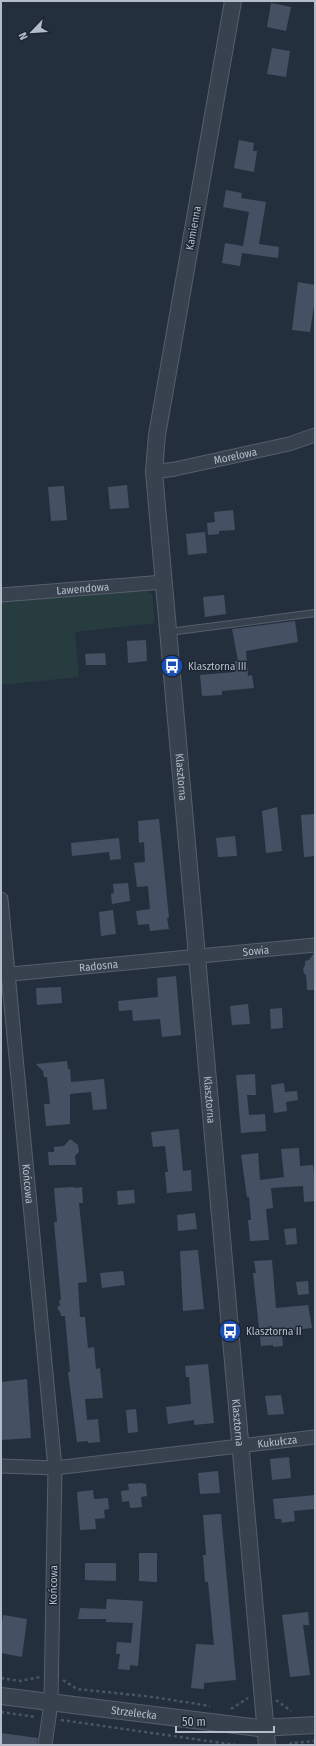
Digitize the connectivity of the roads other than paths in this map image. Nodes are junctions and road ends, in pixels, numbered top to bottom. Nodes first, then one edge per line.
1 (233, 1) edge
2 (315, 435) edge
3 (155, 455) joint
4 (154, 472) junction
5 (164, 582) junction
6 (1, 595) edge
7 (315, 613) edge
8 (169, 632) junction
9 (1, 899) edge
10 (315, 945) edge
11 (197, 957) junction
12 (4, 974) edge
13 (315, 1437) edge
14 (240, 1446) junction
15 (1, 1466) edge
16 (55, 1468) junction
17 (1, 1696) edge
18 (50, 1711) junction
19 (315, 1725) edge
20 (266, 1728) junction
21 (45, 1745) edge
22 (267, 1745) edge

1 - 3 street, Kamienna
2 - 4 street, Morelowa
3 - 4 street, Klasztorna
4 - 5 street, Klasztorna
5 - 6 street, Lawendowa
5 - 8 street, Klasztorna
7 - 8 lane
8 - 11 street, Klasztorna
9 - 12 street, Końcowa
10 - 11 street, Sowia
11 - 12 street, Radosna
11 - 14 street, Klasztorna
12 - 16 street, Końcowa
13 - 14 street, Kukułcza
14 - 16 street, Kukułcza
14 - 20 street, Klasztorna
15 - 16 street
16 - 18 street, Końcowa
17 - 18 street, Strzelecka
18 - 20 street, Strzelecka
18 - 21 street, Końcowa
19 - 20 street, Strzelecka
20 - 22 street, Klasztorna

